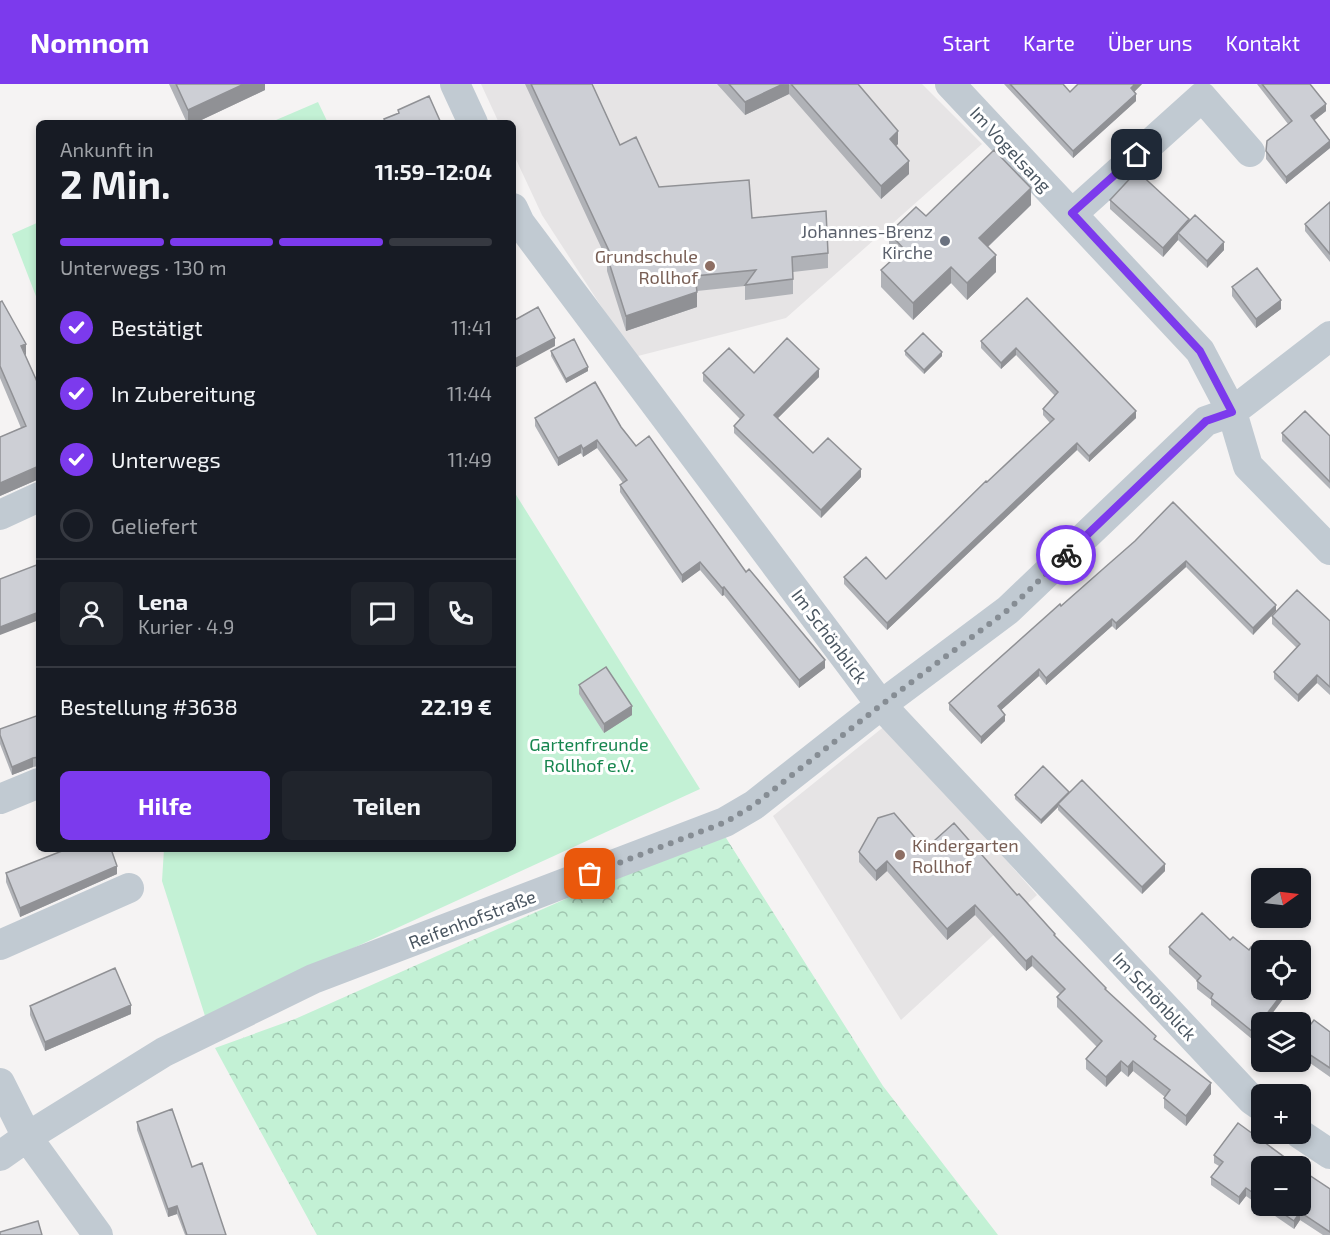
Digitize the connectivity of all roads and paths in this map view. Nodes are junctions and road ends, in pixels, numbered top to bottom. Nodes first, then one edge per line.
1 (455, 84) edge
2 (950, 84) edge
3 (472, 120) edge
4 (1250, 152) dead end
5 (1072, 213) junction
6 (516, 214) edge
7 (1330, 336) edge
8 (1232, 412) junction
9 (36, 498) edge
10 (0, 515) edge
11 (1330, 550) edge
12 (881, 705) junction
13 (36, 784) edge
14 (0, 799) edge
15 (129, 888) dead end
16 (0, 945) edge
17 (0, 1083) edge
18 (1251, 1100) edge
19 (27, 1137) junction
20 (1311, 1141) edge
21 (1330, 1154) edge
22 (0, 1156) edge
23 (98, 1235) edge

1 - 3 street
2 - 5 street, Im Vogelsang
4 - 5 street
5 - 8 street, Im Vogelsang
6 - 12 street, Im Schönblick
7 - 8 street, Reifenhofstraße
8 - 11 street, Im Vogelsang
8 - 12 street, Reifenhofstraße
9 - 10 street
12 - 18 street, Im Schönblick
12 - 19 street, Reifenhofstraße
13 - 14 street
15 - 16 street
17 - 19 street
19 - 22 street, Reifenhofstraße
19 - 23 street
20 - 21 street

